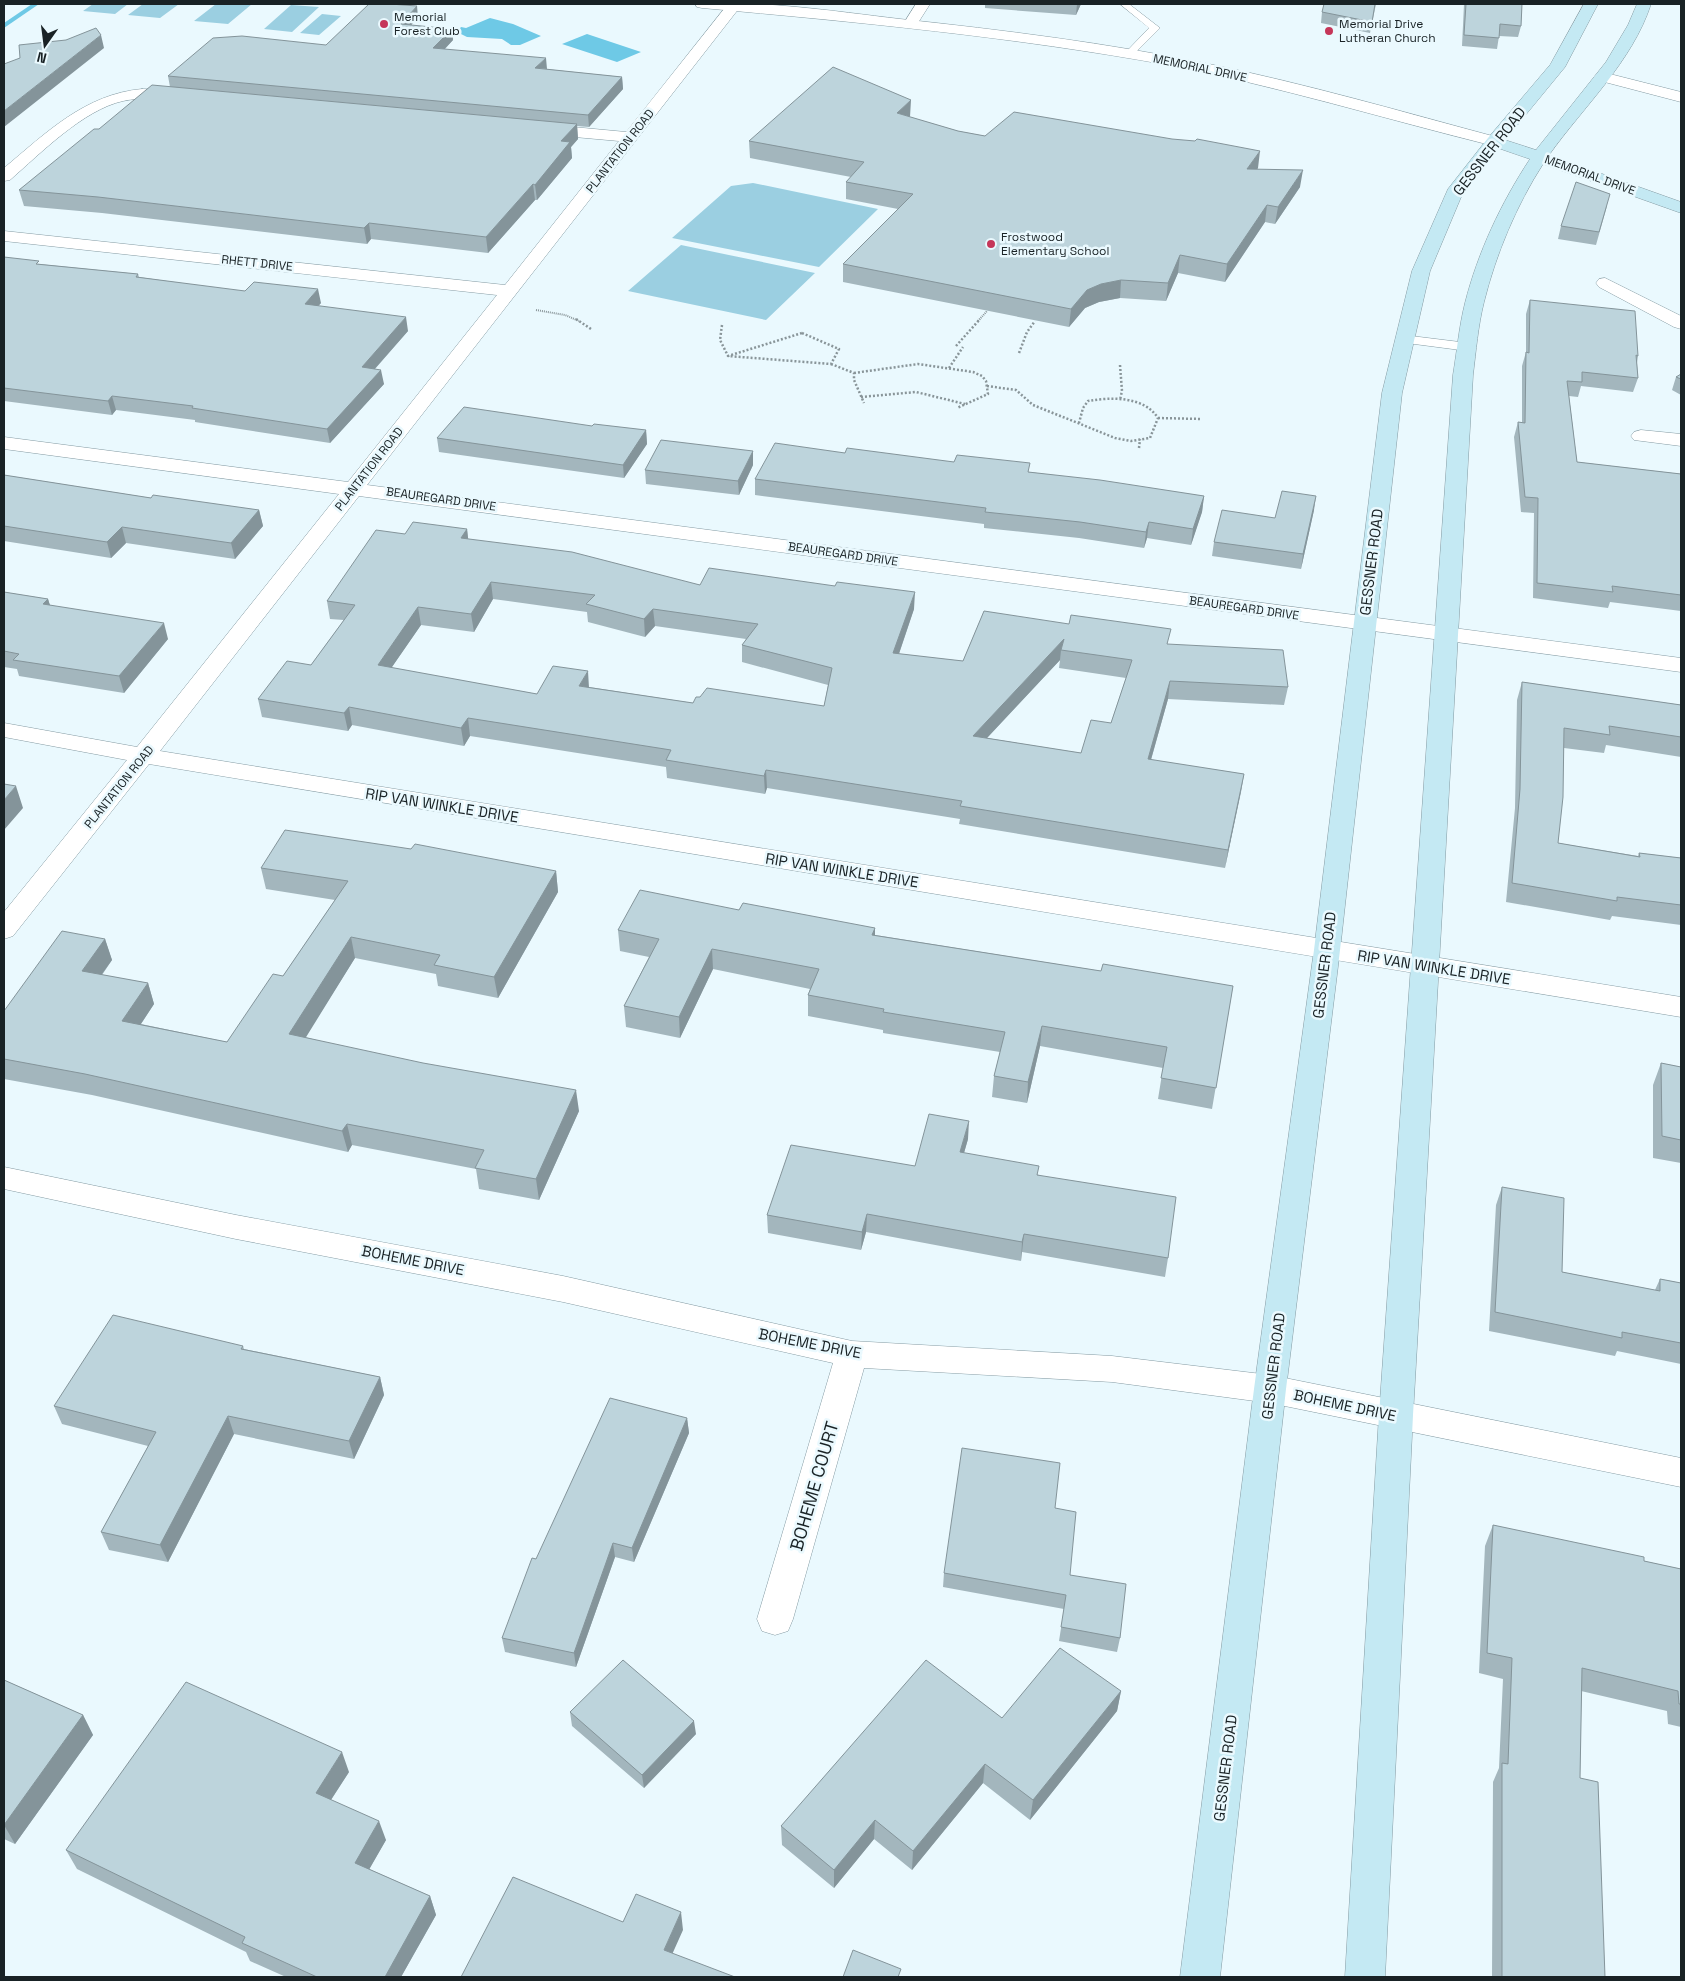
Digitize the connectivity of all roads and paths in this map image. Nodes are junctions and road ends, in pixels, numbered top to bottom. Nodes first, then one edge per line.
1 (702, 4) edge
2 (923, 4) edge
3 (1124, 4) edge
4 (1591, 4) edge
5 (1644, 4) edge
6 (733, 7) junction
7 (911, 23) junction
8 (1129, 54) junction
9 (1602, 77) junction
10 (190, 96) edge
11 (1681, 97) edge
12 (523, 127) edge
13 (631, 137) junction
14 (1494, 141) junction
15 (1540, 156) junction
16 (4, 176) edge
17 (1681, 208) edge
18 (4, 236) edge
19 (1605, 283) dead end
20 (511, 291) junction
21 (536, 310) dead end
22 (987, 311) edge
23 (1035, 321) edge
24 (1681, 323) edge
25 (722, 325) dead end
26 (591, 329) dead end
27 (1404, 339) junction
28 (956, 346) dead end
29 (963, 347) dead end
30 (1468, 347) junction
31 (1019, 353) dead end
32 (728, 356) junction
33 (831, 364) junction
34 (1120, 365) dead end
35 (949, 368) junction
36 (854, 373) junction
37 (987, 386) junction
38 (861, 397) junction
39 (1120, 400) junction
40 (864, 403) dead end
41 (966, 404) junction
42 (957, 408) dead end
43 (1158, 418) junction
44 (1202, 419) dead end
45 (1079, 423) junction
46 (1641, 436) dead end
47 (1140, 439) junction
48 (1681, 440) edge
49 (4, 443) edge
50 (1140, 448) dead end
51 (354, 488) junction
52 (1364, 625) junction
53 (1446, 635) junction
54 (1681, 666) edge
55 (4, 730) edge
56 (144, 756) junction
57 (4, 930) edge
58 (1327, 950) junction
59 (1425, 965) junction
60 (1681, 1006) edge
61 (4, 1178) edge
62 (852, 1354) junction
63 (1270, 1389) junction
64 (1396, 1415) junction
65 (1681, 1474) edge
66 (775, 1619) dead end
67 (1200, 1977) edge
68 (1365, 1977) edge

1 - 6 street, MEMORIAL DRIVE
2 - 7 street
3 - 8 lane
4 - 14 main road, GESSNER ROAD
5 - 9 main road
6 - 7 street, MEMORIAL DRIVE
6 - 13 street, PLANTATION ROAD
7 - 8 street, MEMORIAL DRIVE
8 - 14 street, MEMORIAL DRIVE
9 - 11 street
9 - 15 main road
10 - 16 street
12 - 13 street
13 - 20 street, PLANTATION ROAD
14 - 15 main road, MEMORIAL DRIVE
14 - 27 main road, GESSNER ROAD
15 - 17 main road, MEMORIAL DRIVE
15 - 30 main road
18 - 20 street, RHETT DRIVE
19 - 24 street
20 - 51 street, PLANTATION ROAD
21 - 26 path
22 - 28 path
23 - 31 path
25 - 32 path
27 - 30 lane
27 - 52 main road, GESSNER ROAD
29 - 35 path
30 - 53 main road
32 - 33 path
32 - 33 path
33 - 36 path
34 - 39 path
35 - 36 path
35 - 37 path
36 - 38 path
37 - 41 path
37 - 45 path
38 - 40 path
38 - 41 path
39 - 43 path
39 - 45 path
41 - 42 path
43 - 44 path
43 - 47 path
45 - 47 path
46 - 48 street
47 - 50 path
49 - 51 street, BEAUREGARD DRIVE
51 - 52 street, BEAUREGARD DRIVE
51 - 56 street, PLANTATION ROAD
52 - 53 street, BEAUREGARD DRIVE
52 - 58 main road, GESSNER ROAD
53 - 54 street, BEAUREGARD DRIVE
53 - 59 main road
55 - 56 street, RIP VAN WINKLE DRIVE
56 - 57 street, PLANTATION ROAD
56 - 58 street, RIP VAN WINKLE DRIVE
58 - 59 street, RIP VAN WINKLE DRIVE
58 - 63 main road, GESSNER ROAD
59 - 60 street, RIP VAN WINKLE DRIVE
59 - 64 main road
61 - 62 street, BOHEME DRIVE
62 - 63 street, BOHEME DRIVE
62 - 66 street, BOHEME COURT
63 - 64 street, BOHEME DRIVE
63 - 67 main road, GESSNER ROAD
64 - 65 street, BOHEME DRIVE
64 - 68 main road

